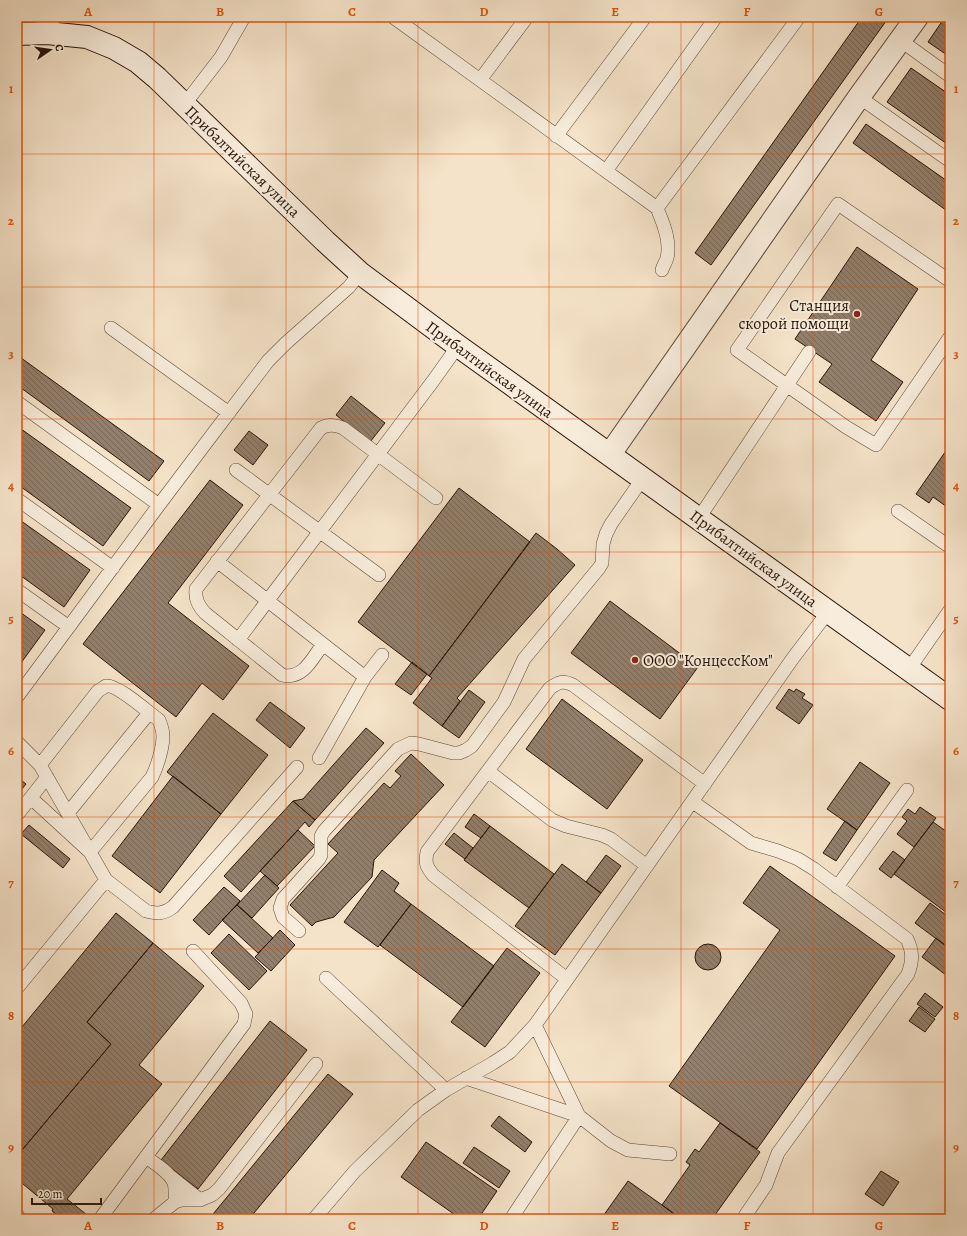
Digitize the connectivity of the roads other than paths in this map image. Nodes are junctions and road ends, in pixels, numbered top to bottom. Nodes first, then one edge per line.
1 (244, 17) edge
2 (393, 17) edge
3 (527, 17) edge
4 (646, 17) edge
5 (716, 17) edge
6 (799, 17) edge
7 (917, 17) edge
8 (48, 25) edge
9 (17, 34) edge
10 (900, 40) junction
11 (950, 76) edge
12 (480, 80) junction
13 (859, 97) junction
14 (184, 105) junction
15 (556, 136) junction
16 (950, 161) edge
17 (606, 171) junction
18 (657, 208) junction
19 (662, 270) dead end
20 (360, 273) junction
21 (950, 281) edge
22 (111, 328) dead end
23 (950, 337) edge
24 (458, 346) junction
25 (809, 352) dead end
26 (787, 385) junction
27 (17, 402) edge
28 (229, 412) junction
29 (378, 454) junction
30 (610, 454) junction
31 (236, 470) dead end
32 (643, 478) junction
33 (270, 494) junction
34 (436, 498) dead end
35 (17, 499) edge
36 (159, 505) junction
37 (898, 511) dead end
38 (698, 518) junction
39 (320, 532) junction
40 (950, 547) edge
41 (217, 561) junction
42 (113, 568) junction
43 (378, 575) dead end
44 (17, 590) edge
45 (267, 601) junction
46 (950, 610) edge
47 (828, 612) junction
48 (69, 627) junction
49 (238, 640) junction
50 (323, 644) junction
51 (382, 655) dead end
52 (909, 669) junction
53 (365, 677) junction
54 (17, 697) edge
55 (950, 699) edge
56 (149, 713) junction
57 (17, 742) edge
58 (319, 758) dead end
59 (40, 765) junction
60 (297, 767) dead end
61 (488, 771) junction
62 (47, 777) junction
63 (705, 784) junction
64 (907, 790) dead end
65 (31, 798) junction
66 (693, 802) junction
67 (68, 813) junction
68 (17, 815) edge
69 (90, 852) junction
70 (648, 866) junction
71 (106, 880) junction
72 (837, 887) junction
73 (298, 932) dead end
74 (193, 951) dead end
75 (326, 978) dead end
76 (567, 979) junction
77 (17, 988) edge
78 (535, 1025) junction
79 (316, 1064) dead end
80 (466, 1078) junction
81 (446, 1090) junction
82 (579, 1116) junction
83 (670, 1154) dead end
84 (146, 1157) junction
85 (168, 1175) junction
86 (200, 1200) junction
87 (175, 1202) junction
88 (17, 1215) edge
89 (20, 1219) edge
90 (100, 1219) edge
91 (154, 1219) edge
92 (314, 1219) edge
93 (511, 1219) edge
94 (743, 1219) edge

1 - 14 lane
2 - 12 lane
3 - 12 lane
4 - 15 lane
5 - 17 lane
6 - 18 lane
7 - 10 street
8 - 9 street, Прибалтийская улица
8 - 14 street, Прибалтийская улица
10 - 11 lane
10 - 13 street
12 - 15 lane
13 - 16 lane
13 - 30 street
14 - 20 street, Прибалтийская улица
15 - 17 lane
17 - 18 lane
18 - 19 lane
20 - 24 street, Прибалтийская улица
20 - 28 lane
21 - 26 lane
22 - 28 lane
23 - 26 lane
24 - 29 lane
24 - 30 street, Прибалтийская улица
25 - 26 lane
26 - 38 lane
27 - 36 lane
28 - 36 lane
29 - 33 lane
29 - 34 lane
29 - 39 lane
30 - 32 street, Прибалтийская улица
31 - 33 lane
32 - 38 street, Прибалтийская улица
32 - 73 lane
33 - 39 lane
33 - 41 lane
35 - 42 lane
36 - 42 lane
37 - 40 lane
38 - 47 street, Прибалтийская улица
39 - 43 lane
39 - 45 lane
41 - 45 lane
41 - 49 lane
42 - 48 lane
44 - 48 lane
45 - 49 lane
45 - 50 lane
46 - 52 lane
47 - 52 street, Прибалтийская улица
47 - 63 lane
48 - 54 lane
49 - 50 lane
50 - 53 lane
51 - 53 lane
52 - 55 street, Прибалтийская улица
53 - 58 lane
56 - 59 lane
56 - 67 lane
56 - 69 lane
57 - 59 lane
59 - 62 lane
60 - 71 lane
61 - 63 lane
61 - 70 lane
61 - 76 lane
62 - 65 lane
62 - 67 lane
63 - 66 lane
64 - 72 lane
65 - 68 lane
65 - 69 lane
66 - 70 lane
66 - 72 lane
67 - 69 lane
69 - 71 lane
70 - 76 lane
71 - 77 lane
72 - 94 lane
74 - 84 lane
75 - 81 lane
76 - 78 lane
78 - 80 lane
78 - 82 lane
79 - 86 lane
80 - 81 lane
80 - 82 lane
81 - 92 lane
82 - 83 lane
82 - 93 lane
84 - 85 lane
84 - 90 lane
85 - 86 lane
85 - 87 lane
86 - 87 lane
87 - 91 lane
88 - 89 lane

